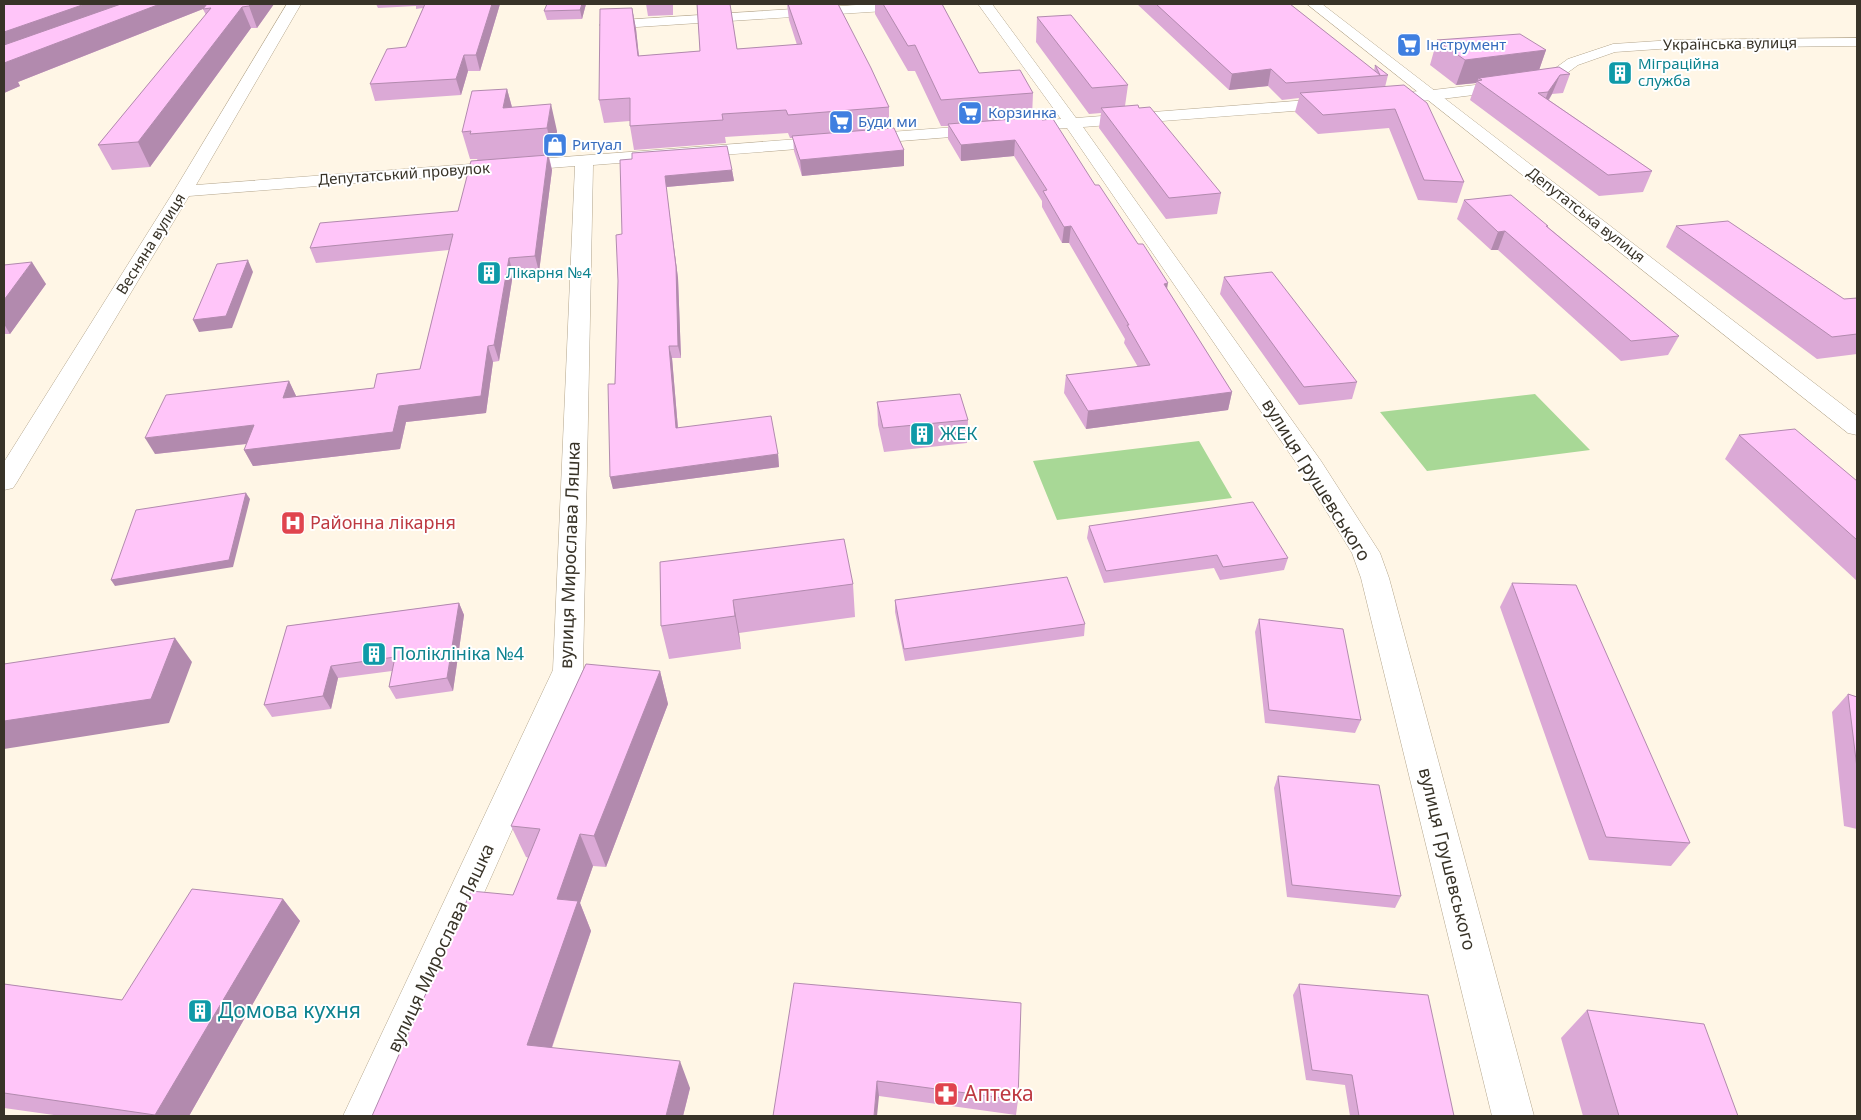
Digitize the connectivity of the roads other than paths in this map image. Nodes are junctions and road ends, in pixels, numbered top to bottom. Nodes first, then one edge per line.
1 (294, 4) edge
2 (931, 4) edge
3 (984, 4) edge
4 (1314, 4) edge
5 (606, 24) edge
6 (1857, 42) edge
7 (1433, 95) junction
8 (1368, 100) edge
9 (1350, 102) edge
10 (1074, 123) junction
11 (584, 160) junction
12 (183, 191) junction
13 (1857, 428) edge
14 (4, 482) edge
15 (364, 1116) edge
16 (1513, 1116) edge

1 - 12 street, Весняна вулиця
2 - 5 street
3 - 10 street, вулиця Грушевського
4 - 7 street, Депутатська вулиця
6 - 7 street, Українська вулиця
7 - 8 street
7 - 13 street, Депутатська вулиця
9 - 10 street, Депутатський провулок
10 - 11 street, Депутатський провулок
10 - 16 street, вулиця Грушевського
11 - 12 street, Депутатський провулок
11 - 15 street, вулиця Мирослава Ляшка
12 - 14 street, Весняна вулиця

